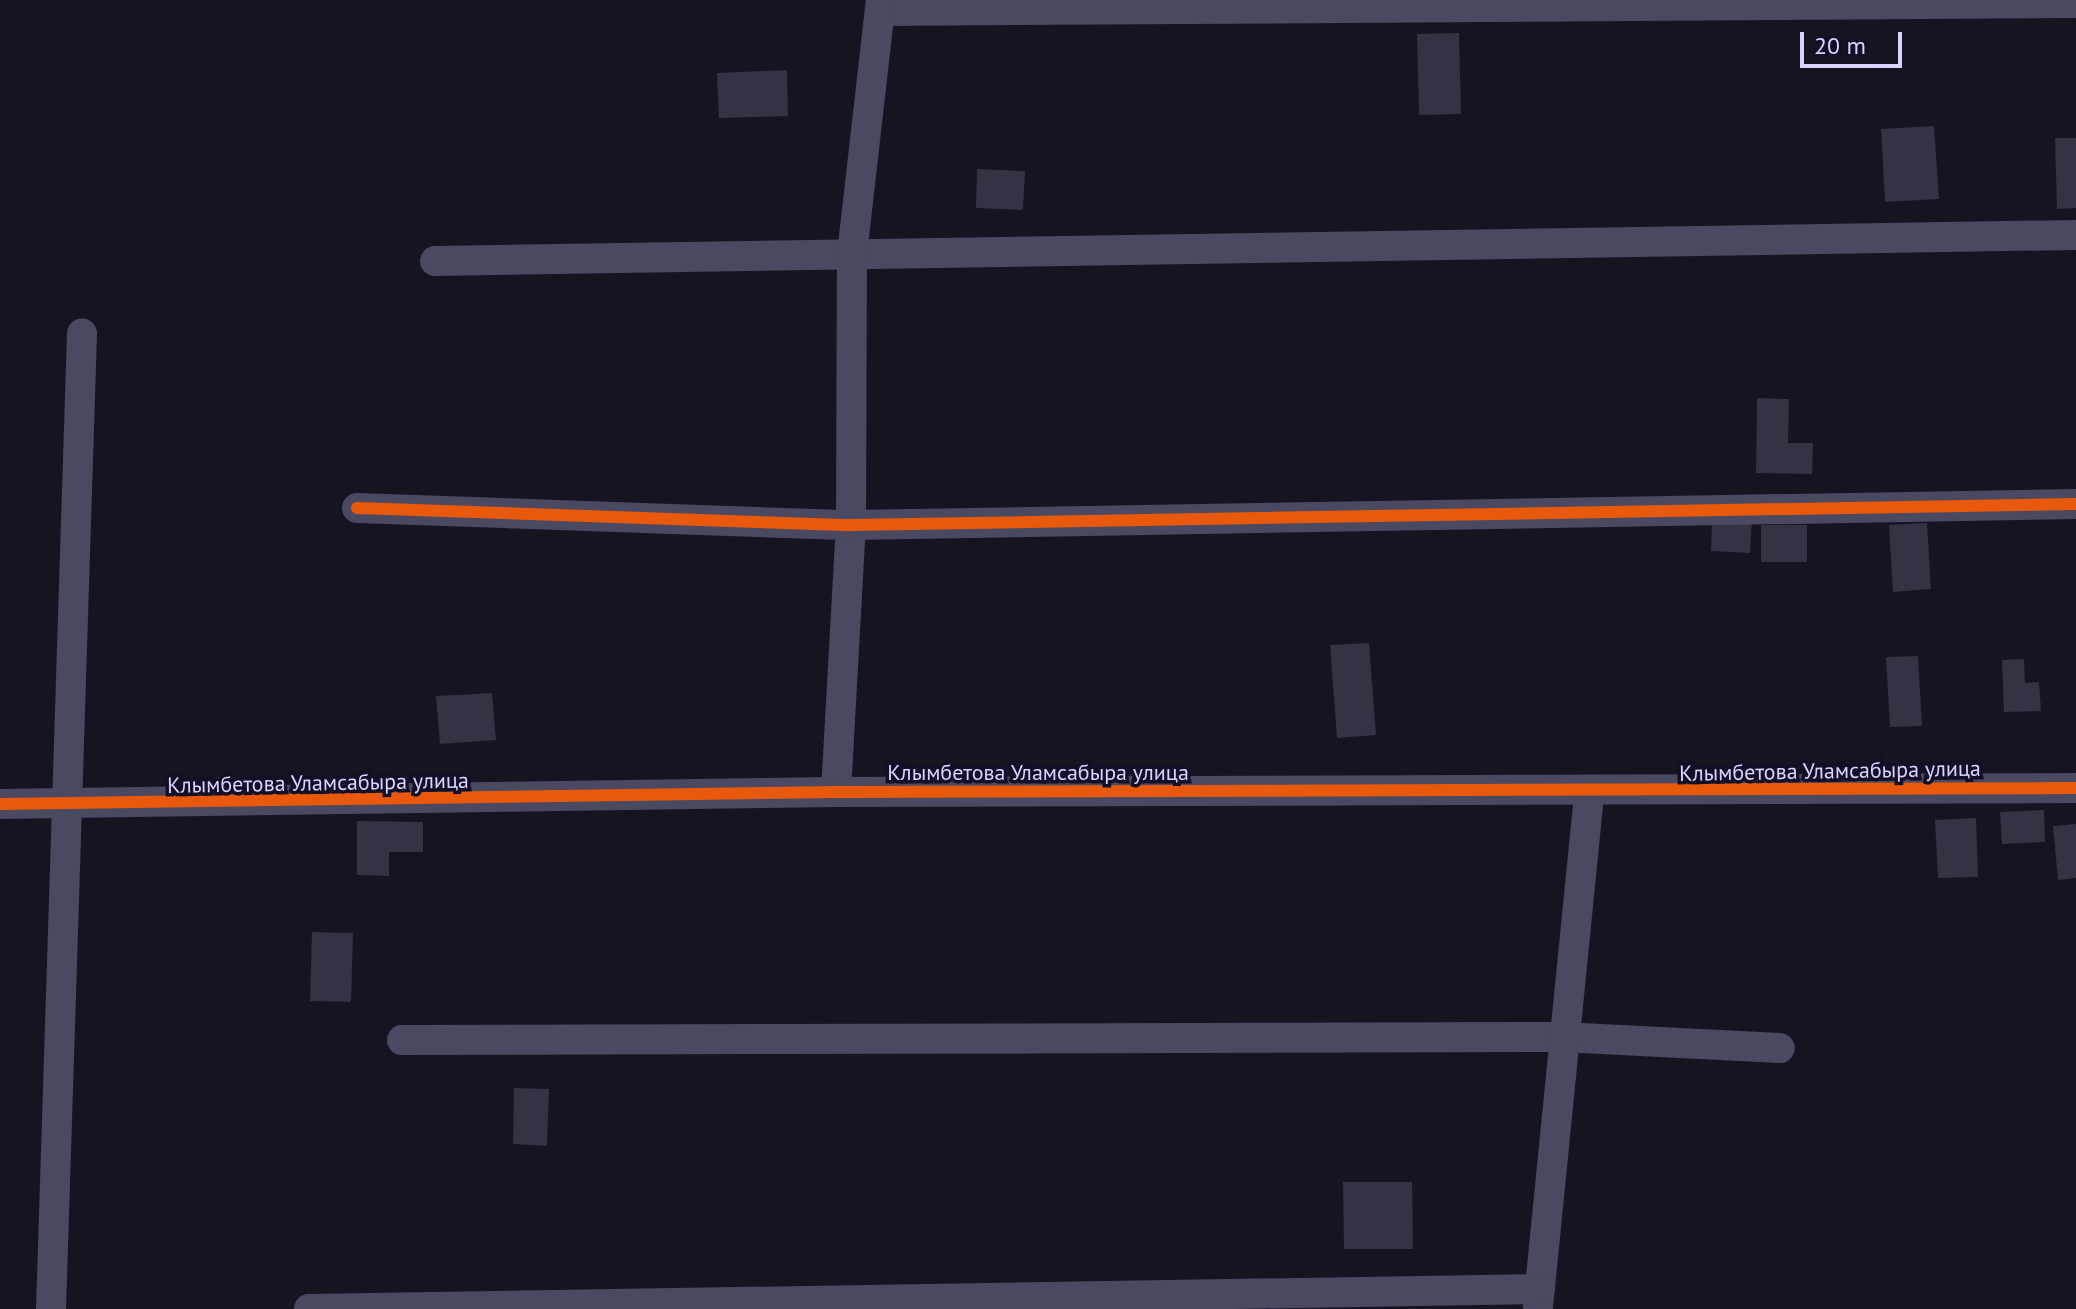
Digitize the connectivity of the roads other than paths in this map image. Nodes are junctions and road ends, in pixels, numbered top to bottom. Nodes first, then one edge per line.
1 (2076, 3) edge
2 (881, 5) edge
3 (2076, 235) edge
4 (852, 254) junction
5 (435, 261) dead end
6 (82, 333) dead end
7 (2076, 504) edge
8 (357, 508) dead end
9 (851, 525) junction
10 (2076, 788) edge
11 (836, 792) junction
12 (1589, 795) junction
13 (0, 804) edge
14 (62, 807) junction
15 (1561, 1037) junction
16 (402, 1040) dead end
17 (1780, 1048) dead end
18 (1539, 1299) edge
19 (51, 1309) edge
20 (309, 1309) edge

1 - 2 street
2 - 4 street
3 - 4 street
4 - 5 street
4 - 9 street
6 - 14 street
7 - 9 street
8 - 9 street
9 - 11 street
10 - 12 street, Клымбетова Уламсабыра улица
11 - 12 street, Клымбетова Уламсабыра улица
11 - 14 street, Клымбетова Уламсабыра улица
12 - 15 street
13 - 14 street, Клымбетова Уламсабыра улица
14 - 19 street
15 - 16 street
15 - 17 street
15 - 18 street
18 - 20 street

